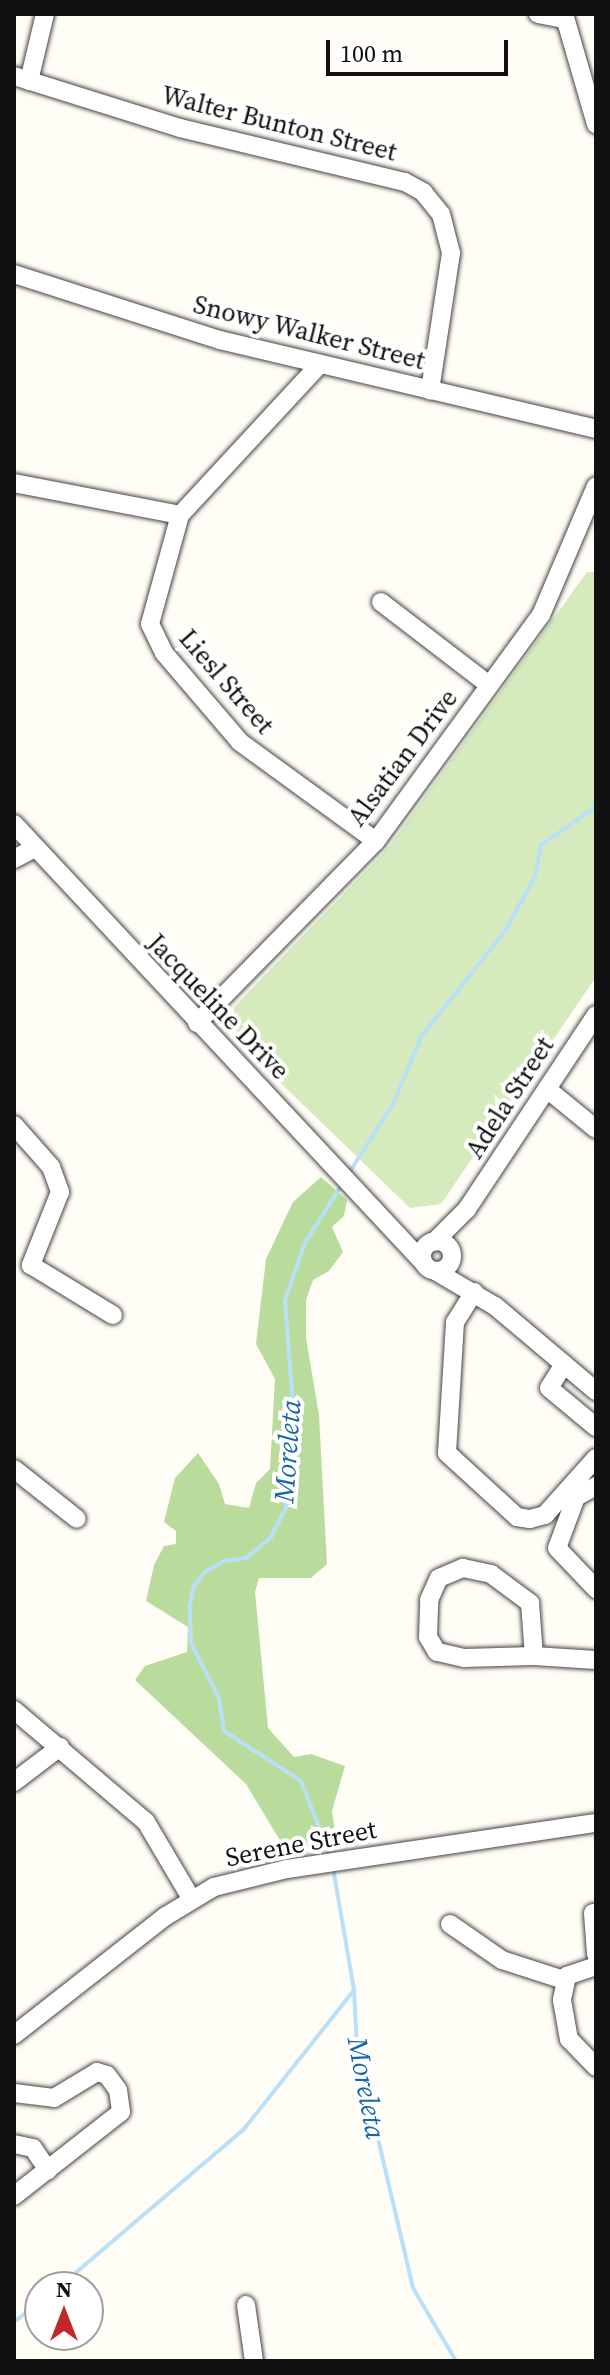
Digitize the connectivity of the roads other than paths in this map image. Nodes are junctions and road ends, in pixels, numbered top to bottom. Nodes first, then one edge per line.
1 (45, 14) edge
2 (538, 14) edge
3 (564, 16) edge
4 (22, 78) edge
5 (596, 124) edge
6 (14, 274) edge
7 (320, 364) junction
8 (430, 390) junction
9 (596, 429) edge
10 (14, 483) edge
11 (596, 486) edge
12 (180, 515) junction
13 (381, 602) dead end
14 (489, 685) junction
15 (14, 808) edge
16 (14, 824) edge
17 (376, 841) junction
18 (35, 848) junction
19 (14, 859) edge
20 (596, 1015) edge
21 (197, 1023) junction
22 (547, 1089) junction
23 (14, 1125) edge
24 (596, 1129) edge
25 (362, 1192) junction
26 (467, 1209) junction
27 (432, 1242) junction
28 (452, 1254) junction
29 (430, 1266) junction
30 (22, 1270) edge
31 (474, 1292) junction
32 (495, 1306) junction
33 (113, 1315) dead end
34 (564, 1364) junction
35 (596, 1391) edge
36 (596, 1427) edge
37 (596, 1458) edge
38 (14, 1469) edge
39 (596, 1486) edge
40 (77, 1519) dead end
41 (596, 1589) edge
42 (534, 1656) junction
43 (596, 1660) edge
44 (14, 1710) edge
45 (60, 1747) junction
46 (14, 1782) edge
47 (596, 1823) edge
48 (191, 1898) junction
49 (593, 1913) dead end
50 (450, 1924) dead end
51 (596, 1954) edge
52 (596, 1966) edge
53 (564, 1980) junction
54 (14, 2035) edge
55 (596, 2067) edge
56 (14, 2093) edge
57 (14, 2144) edge
58 (48, 2170) junction
59 (14, 2196) edge
60 (246, 2305) dead end
61 (254, 2361) edge

1 - 4 street
2 - 3 street
3 - 5 street
4 - 8 street, Walter Bunton Street
6 - 7 street, Snowy Walker Street
7 - 8 street, Snowy Walker Street
7 - 12 street, Liesl Street
8 - 9 street, Snowy Walker Street
10 - 12 street
11 - 14 street, Alsatian Drive
12 - 17 street, Liesl Street
13 - 14 street
14 - 17 street, Alsatian Drive
15 - 18 street, Jacqueline Drive
16 - 18 street, Jacqueline Drive
17 - 21 street, Alsatian Drive
18 - 19 street
18 - 21 street, Jacqueline Drive
20 - 22 street, Adela Street
21 - 25 street, Jacqueline Drive
22 - 24 street
22 - 26 street, Adela Street
23 - 30 street
25 - 27 street, Jacqueline Drive
25 - 29 street, Jacqueline Drive
26 - 27 street, Adela Street
26 - 28 street, Adela Street
27 - 28 street, Jacqueline Drive
27 - 29 street, Adela Street
28 - 29 street
28 - 32 street, Jacqueline Drive
29 - 31 street, Jacqueline Drive
30 - 33 street
31 - 32 street, Jacqueline Drive
31 - 37 street
32 - 34 street, Jacqueline Drive
34 - 35 street, Jacqueline Drive
34 - 36 street
38 - 40 street
39 - 41 street
42 - 42 street
42 - 43 street
44 - 45 street
45 - 46 street
45 - 48 street
47 - 48 street, Serene Street
48 - 54 street, Serene Street
49 - 51 street
50 - 53 street
52 - 53 street
53 - 55 street
56 - 58 street
57 - 58 street
58 - 59 street
60 - 61 street

